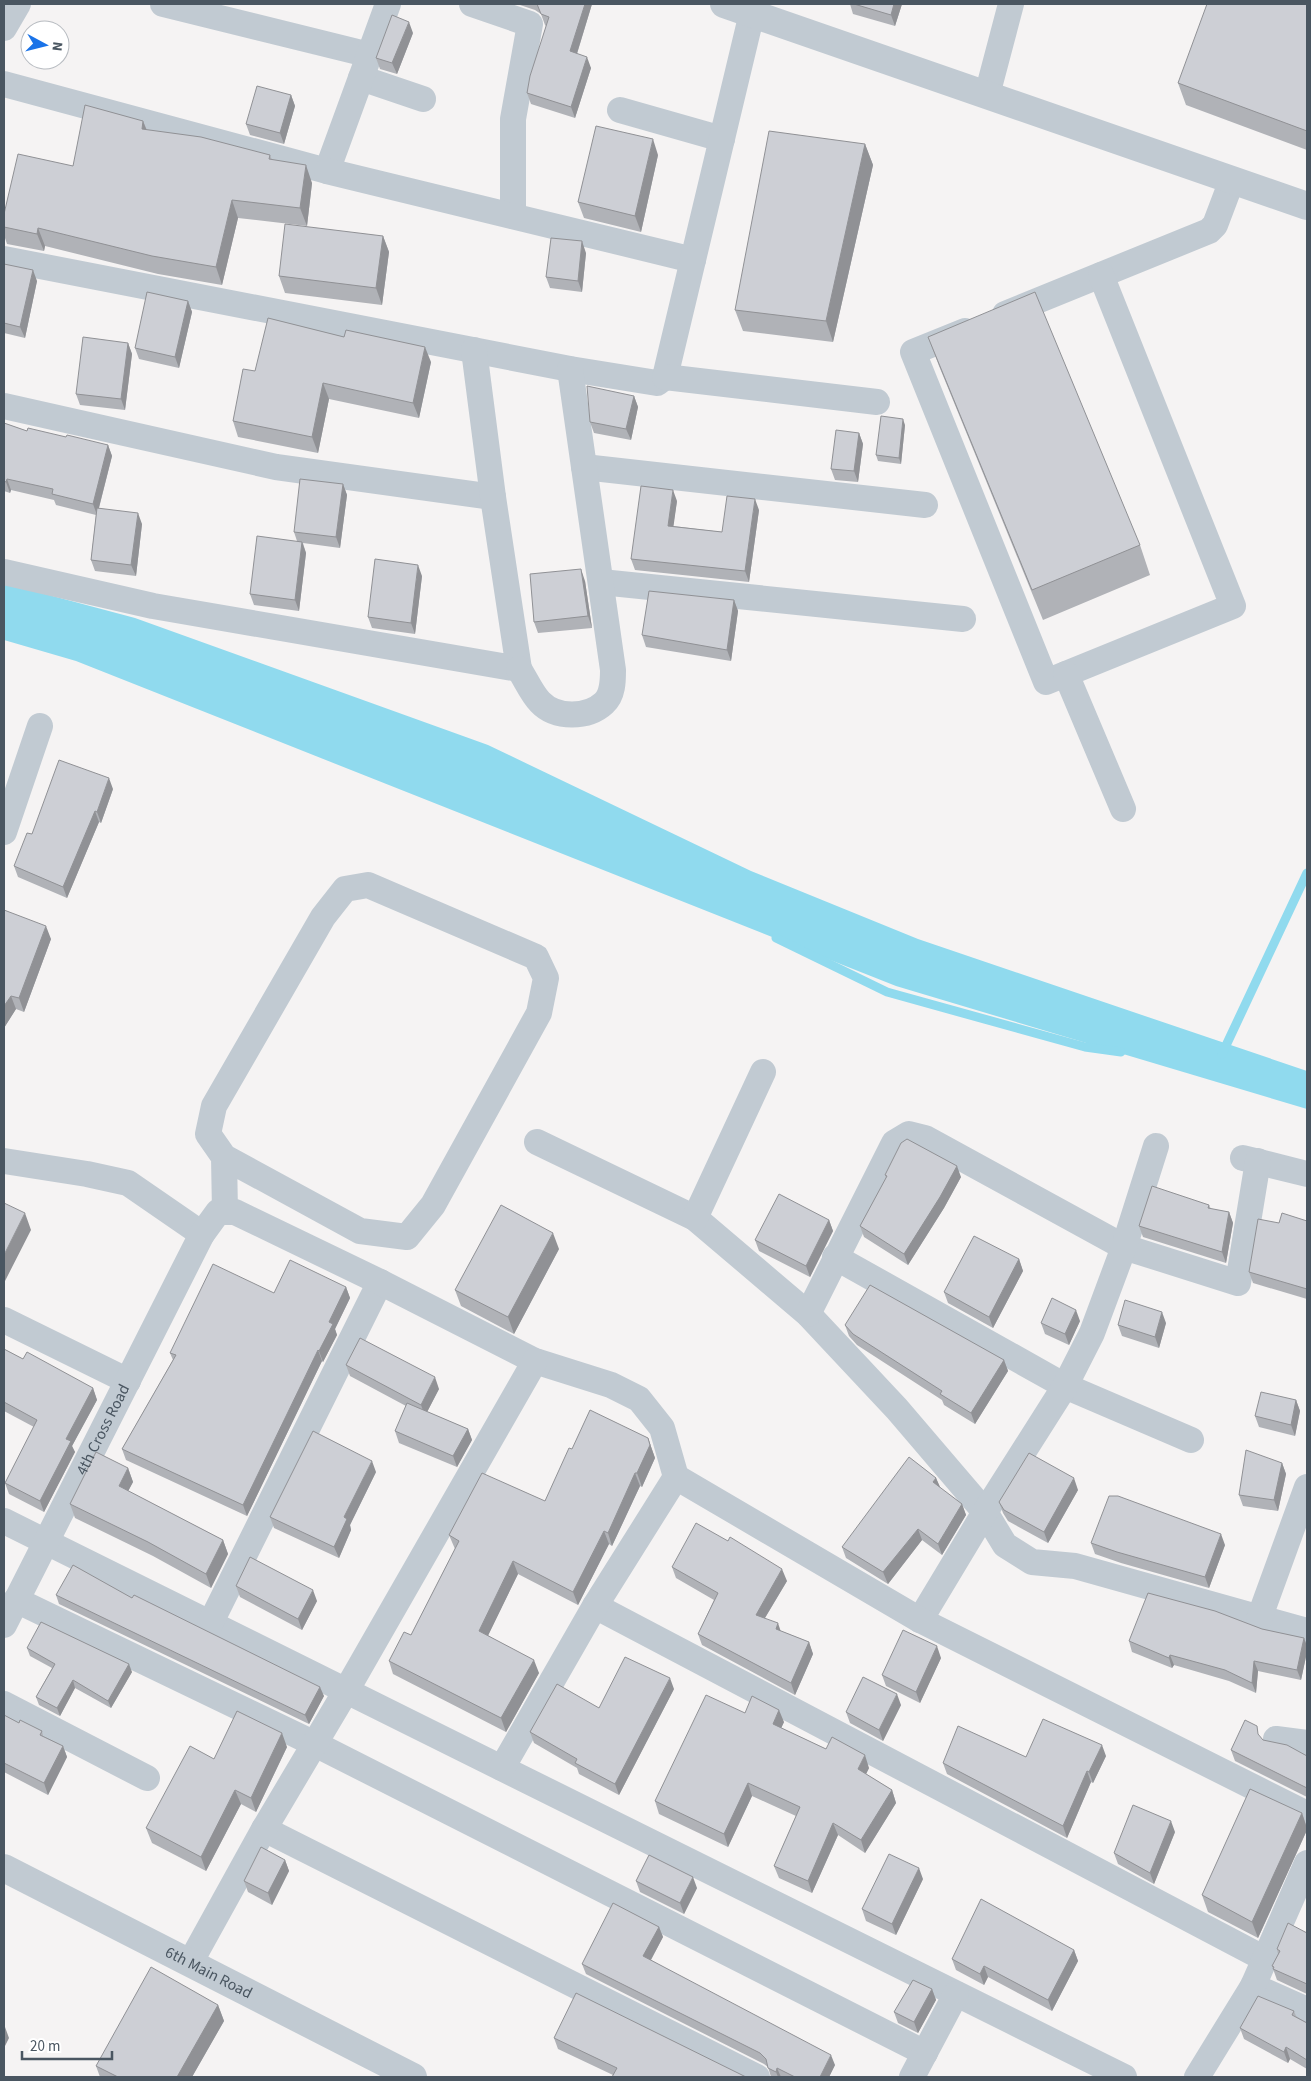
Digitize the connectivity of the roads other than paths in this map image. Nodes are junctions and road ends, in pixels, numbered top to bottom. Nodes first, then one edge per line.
1 (18, 4) edge
2 (163, 4) edge
3 (388, 4) edge
4 (472, 4) edge
5 (724, 4) edge
6 (1011, 4) edge
7 (752, 13) junction
8 (4, 28) edge
9 (365, 67) junction
10 (4, 84) edge
11 (987, 95) junction
12 (422, 99) dead end
13 (620, 110) dead end
14 (722, 139) junction
15 (327, 171) junction
16 (1232, 180) junction
17 (1307, 206) edge
18 (513, 216) junction
19 (4, 259) edge
20 (693, 260) junction
21 (1100, 275) junction
22 (474, 350) junction
23 (570, 369) junction
24 (665, 377) junction
25 (877, 402) dead end
26 (4, 406) edge
27 (584, 467) junction
28 (493, 497) junction
29 (924, 505) dead end
30 (4, 572) edge
31 (600, 582) junction
32 (963, 619) dead end
33 (519, 669) junction
34 (1066, 674) junction
35 (40, 726) dead end
36 (1123, 809) dead end
37 (4, 832) edge
38 (763, 1072) dead end
39 (537, 1142) dead end
40 (1156, 1146) dead end
41 (224, 1157) junction
42 (4, 1161) edge
43 (1307, 1174) edge
44 (225, 1212) junction
45 (695, 1218) junction
46 (202, 1234) junction
47 (1124, 1246) junction
48 (835, 1257) junction
49 (380, 1282) junction
50 (808, 1314) junction
51 (4, 1320) edge
52 (535, 1361) junction
53 (128, 1381) junction
54 (1065, 1386) junction
55 (1191, 1440) dead end
56 (676, 1477) junction
57 (1307, 1488) edge
58 (985, 1512) junction
59 (4, 1521) edge
60 (46, 1542) junction
61 (16, 1600) junction
62 (595, 1606) junction
63 (1259, 1619) junction
64 (920, 1620) junction
65 (210, 1624) junction
66 (4, 1625) edge
67 (1307, 1632) edge
68 (346, 1691) junction
69 (4, 1704) edge
70 (1276, 1739) dead end
71 (1307, 1743) edge
72 (315, 1744) junction
73 (502, 1768) junction
74 (147, 1778) dead end
75 (1307, 1814) edge
76 (264, 1829) junction
77 (1307, 1863) edge
78 (4, 1868) edge
79 (1265, 1959) junction
80 (190, 1963) junction
81 (1253, 1986) junction
82 (956, 1994) junction
83 (1307, 2010) edge
84 (925, 2054) junction
85 (413, 2077) edge
86 (757, 2077) edge
87 (912, 2077) edge
88 (1124, 2077) edge
89 (1197, 2077) edge

1 - 8 street
2 - 9 street
3 - 9 street
4 - 18 street
5 - 7 street
6 - 11 street
7 - 11 street
7 - 14 street
9 - 12 street
9 - 15 street
10 - 15 street
11 - 16 street
13 - 14 street
14 - 20 street
15 - 18 street
16 - 17 street
16 - 21 street
18 - 20 street
19 - 22 street
20 - 24 street
21 - 34 street
21 - 34 street
22 - 23 street
22 - 28 street
23 - 24 street
23 - 27 street
24 - 25 street
26 - 28 street
27 - 29 street
27 - 31 street
28 - 33 street
30 - 33 street
31 - 32 street
31 - 33 street
34 - 36 street
35 - 37 street
38 - 45 street
39 - 45 street
40 - 47 street
41 - 41 street
41 - 44 street
42 - 46 street
43 - 47 street
44 - 46 street, 4th Cross Road
44 - 49 street
45 - 50 street
46 - 53 street, 4th Cross Road
47 - 48 street
47 - 54 street
48 - 50 street
48 - 54 street
49 - 52 street
49 - 65 street
50 - 58 street
51 - 53 street
52 - 56 street
52 - 68 street
53 - 60 street, 4th Cross Road
54 - 55 street
54 - 58 street
56 - 62 street
56 - 64 street
57 - 63 street
58 - 63 street
58 - 64 street
59 - 60 street
60 - 61 street, 4th Cross Road
60 - 65 street
61 - 66 street, 4th Cross Road
61 - 72 street
62 - 73 street
62 - 79 street
63 - 67 street
64 - 75 street
65 - 68 street
68 - 72 street
68 - 73 street
69 - 74 street
70 - 71 street
72 - 76 street
72 - 84 street
73 - 82 street
76 - 80 street
76 - 86 street
77 - 79 street
78 - 80 street, 6th Main Road
79 - 81 street
80 - 85 street, 6th Main Road
81 - 83 street
81 - 89 street
82 - 84 street
82 - 88 street
84 - 87 street

